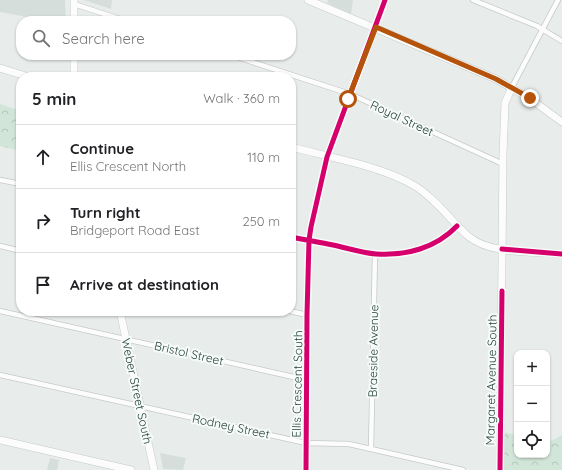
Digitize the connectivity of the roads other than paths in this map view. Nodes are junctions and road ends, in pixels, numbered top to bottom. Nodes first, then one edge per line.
1 (308, 0) edge
2 (385, 0) edge
3 (473, 0) edge
4 (558, 0) edge
5 (74, 2) edge
6 (74, 16) edge
7 (112, 16) edge
8 (376, 27) junction
9 (542, 29) junction
10 (562, 41) edge
11 (74, 60) edge
12 (246, 60) edge
13 (0, 68) edge
14 (74, 72) edge
15 (283, 72) edge
16 (16, 73) edge
17 (296, 76) edge
18 (512, 87) junction
19 (350, 94) junction
20 (562, 122) edge
21 (296, 148) edge
22 (327, 157) junction
23 (503, 164) junction
24 (0, 180) edge
25 (16, 183) edge
26 (457, 226) junction
27 (296, 238) edge
28 (309, 240) junction
29 (0, 246) edge
30 (502, 249) junction
31 (16, 250) edge
32 (375, 254) junction
33 (562, 254) edge
34 (0, 311) edge
35 (296, 312) edge
36 (16, 314) edge
37 (307, 315) junction
38 (23, 316) edge
39 (121, 316) edge
40 (126, 338) junction
41 (0, 375) edge
42 (307, 380) junction
43 (140, 406) junction
44 (0, 440) edge
45 (306, 443) junction
46 (371, 449) junction
47 (131, 470) edge
48 (154, 470) edge
49 (306, 470) edge
50 (463, 470) edge
51 (500, 470) edge

1 - 8 main road
2 - 8 street, Ellis Crescent South
3 - 9 street
4 - 9 street
5 - 6 main road
5 - 7 street
8 - 18 main road
8 - 19 street, Ellis Crescent South
9 - 10 street
9 - 18 street
11 - 14 main road
12 - 15 street, Royal Street
13 - 16 main road
17 - 19 street, Royal Street
18 - 20 main road
18 - 23 main road, Margaret Avenue South
19 - 22 street, Ellis Crescent South
19 - 23 street, Royal Street
21 - 22 main road
22 - 26 main road
22 - 28 street, Ellis Crescent South
23 - 30 main road, Margaret Avenue South
24 - 25 street
26 - 30 main road
26 - 32 street
27 - 28 street
28 - 32 street
28 - 37 street, Ellis Crescent South
29 - 31 street
30 - 33 main road
30 - 51 main road, Margaret Avenue South
32 - 46 street, Braeside Avenue
34 - 36 street, Bristol Street
35 - 37 street
37 - 42 street, Ellis Crescent South
38 - 40 street, Bristol Street
39 - 40 main road, Weber Street South
40 - 42 street, Bristol Street
40 - 43 main road, Weber Street South
41 - 43 street, Rodney Street
42 - 45 street, Ellis Crescent South
43 - 45 street, Rodney Street
43 - 48 main road, Weber Street South
44 - 47 main road
45 - 46 street, Rodney Street
45 - 49 street, Ellis Crescent South
46 - 50 street, Rodney Street

